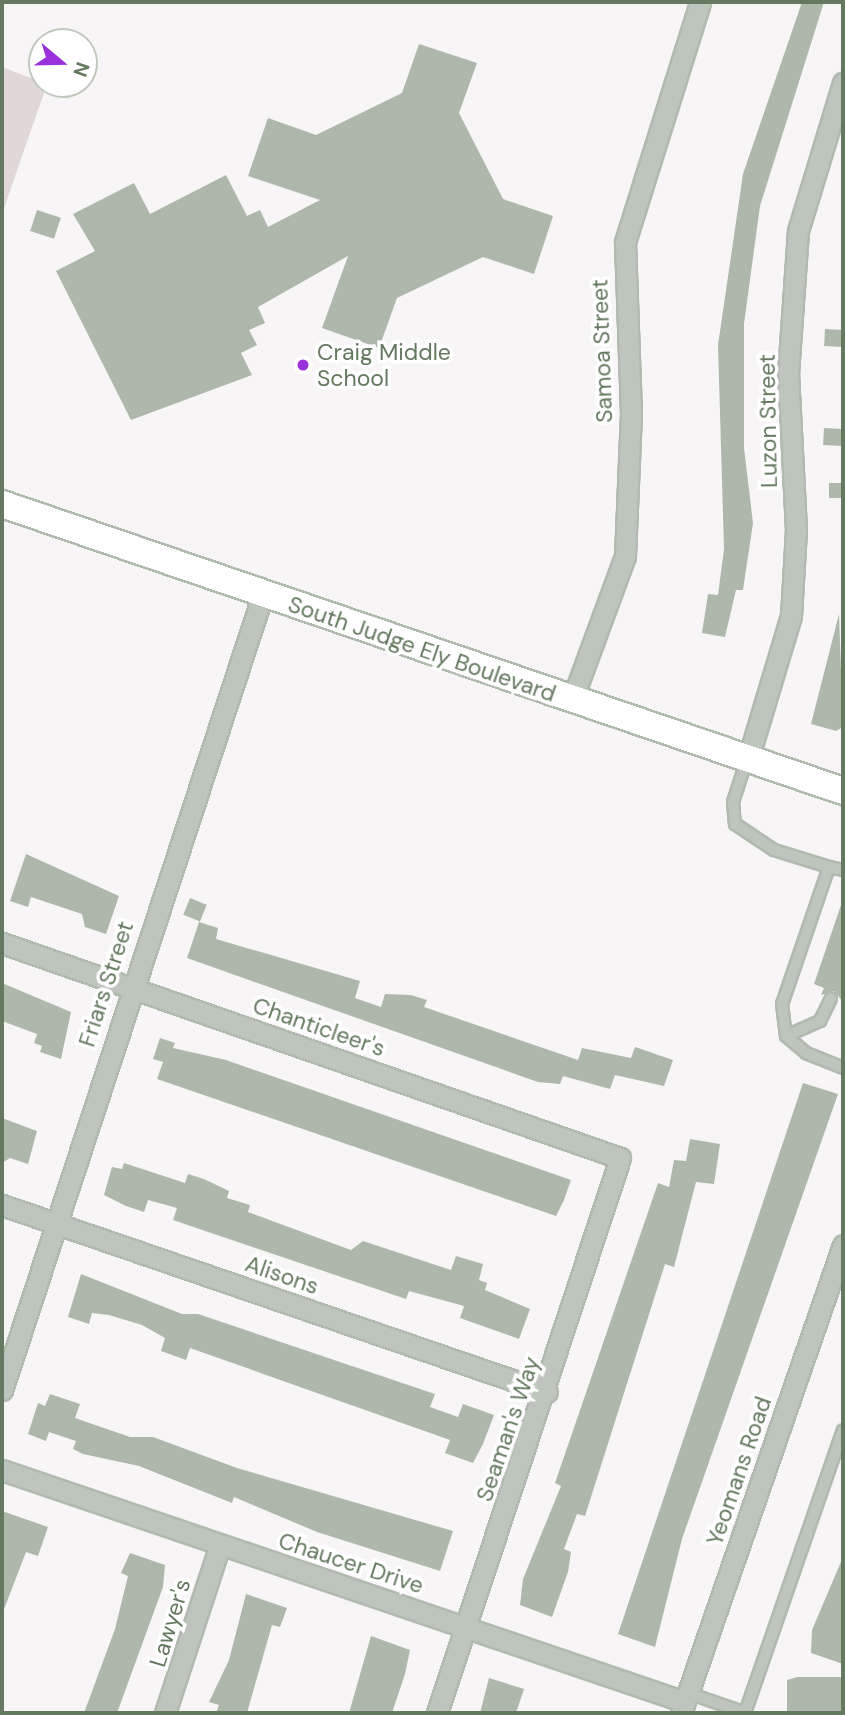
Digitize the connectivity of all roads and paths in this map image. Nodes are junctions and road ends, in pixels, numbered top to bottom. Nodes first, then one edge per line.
1 (700, 2) edge
2 (843, 83) edge
3 (2, 504) edge
4 (263, 594) junction
5 (572, 700) junction
6 (748, 759) junction
7 (843, 791) edge
8 (829, 867) junction
9 (843, 870) edge
10 (2, 943) edge
11 (130, 987) junction
12 (831, 998) dead end
13 (786, 1036) junction
14 (843, 1068) edge
15 (621, 1158) joint
16 (2, 1205) edge
17 (55, 1223) junction
18 (843, 1245) edge
19 (2, 1390) edge
20 (547, 1392) junction
21 (843, 1430) edge
22 (2, 1470) edge
23 (220, 1545) junction
24 (467, 1627) junction
25 (685, 1703) edge
26 (165, 1713) edge
27 (437, 1713) edge
28 (746, 1713) edge

1 - 5 street, Samoa Street
2 - 6 street, Luzon Street
3 - 4 main road, South Judge Ely Boulevard
4 - 5 main road, South Judge Ely Boulevard
4 - 11 street, Friars Street
5 - 6 main road, South Judge Ely Boulevard
6 - 7 main road, South Judge Ely Boulevard
6 - 8 lane
8 - 9 lane
8 - 13 lane
10 - 11 street, Chanticleer's
11 - 15 street, Chanticleer's
11 - 17 street, Friars Street
12 - 13 lane
13 - 14 lane
15 - 20 street, Seaman's Way
16 - 17 street, Alisons
17 - 19 street, Friars Street
17 - 20 street, Alisons
18 - 25 street, Yeomans Road
20 - 24 street, Seaman's Way
21 - 28 lane
22 - 23 street, Chaucer Drive
23 - 24 street, Chaucer Drive
23 - 26 street, Lawyer's
24 - 25 street, Chaucer Drive
24 - 27 street, Seaman's Way
25 - 28 lane

